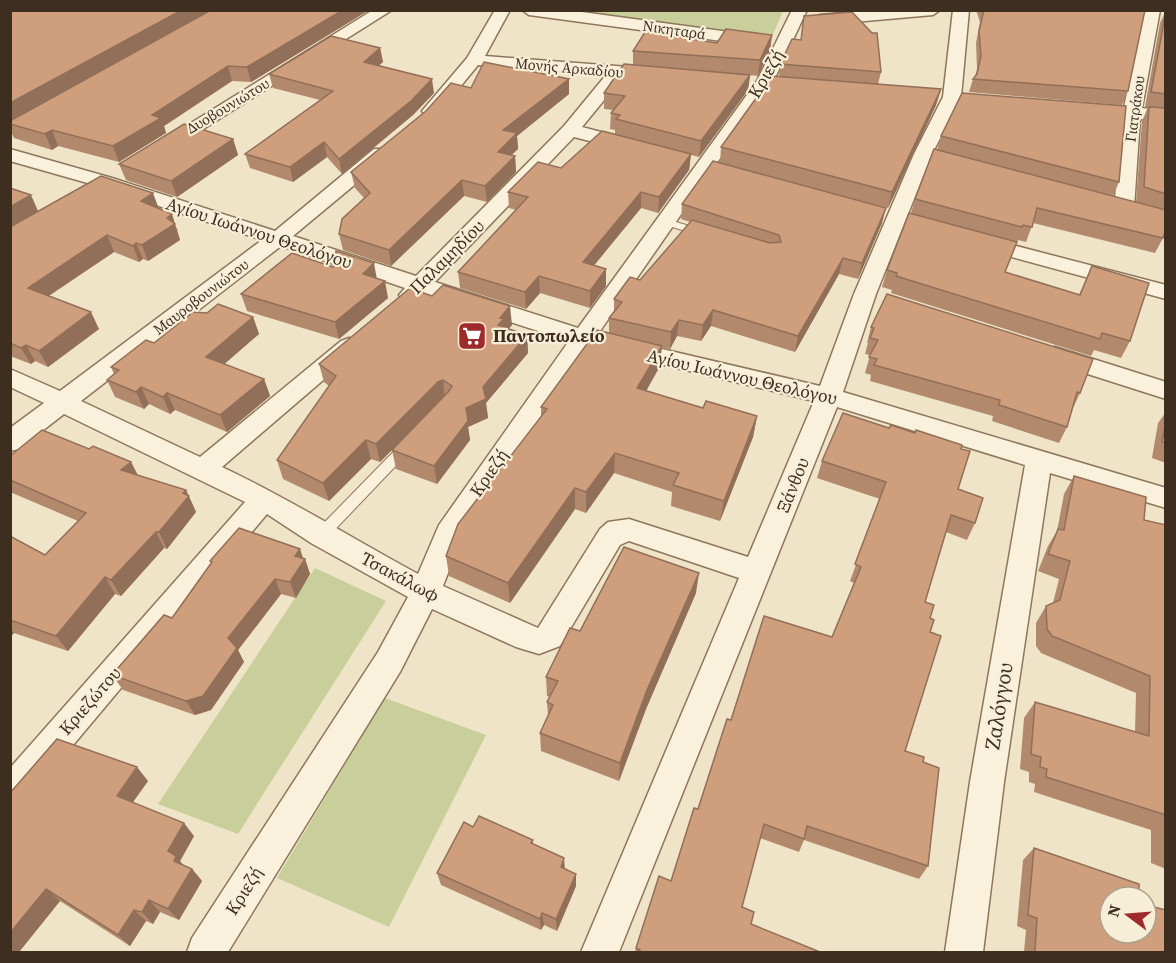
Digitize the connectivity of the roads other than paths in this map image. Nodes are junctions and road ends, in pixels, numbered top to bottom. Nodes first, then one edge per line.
1 (385, 10) edge
2 (529, 10) edge
3 (933, 10) edge
4 (961, 10) edge
5 (495, 11) edge
6 (797, 16) edge
7 (1151, 16) edge
8 (783, 45) junction
9 (474, 60) junction
10 (618, 72) junction
11 (674, 76) edge
12 (742, 80) edge
13 (765, 82) junction
14 (788, 84) edge
15 (1076, 108) edge
16 (1132, 113) junction
17 (1166, 116) edge
18 (570, 130) junction
19 (650, 151) edge
20 (10, 155) edge
21 (145, 157) edge
22 (684, 161) edge
23 (706, 167) junction
24 (125, 169) edge
25 (729, 173) edge
26 (95, 187) junction
27 (1101, 202) edge
28 (1124, 208) junction
29 (1144, 213) edge
30 (666, 222) junction
31 (954, 235) edge
32 (709, 236) edge
33 (277, 239) junction
34 (421, 285) junction
35 (1166, 292) edge
36 (394, 308) edge
37 (367, 331) edge
38 (584, 337) junction
39 (1032, 348) edge
40 (10, 377) edge
41 (1166, 391) edge
42 (829, 396) junction
43 (64, 402) junction
44 (415, 437) edge
45 (10, 442) edge
46 (1039, 460) junction
47 (203, 470) junction
48 (1166, 498) edge
49 (264, 499) junction
50 (321, 535) junction
51 (757, 572) junction
52 (426, 592) junction
53 (10, 794) edge
54 (206, 952) edge
55 (600, 952) edge
56 (964, 952) edge

1 - 21 street, Δυοβουνιώτου
2 - 8 street, Νικηταρά
3 - 6 street
4 - 42 street, Ξάνθου
5 - 9 street, Μαυροβουνιώτου
6 - 8 street, Κριεζή
7 - 16 street, Γιατράκου
8 - 13 street, Κριεζή
9 - 10 street, Μονής Αρκαδίου
9 - 33 street, Μαυροβουνιώτου
10 - 11 street, Μονής Αρκαδίου
10 - 18 street, Παλαμηδίου
12 - 13 street
13 - 14 street
13 - 23 street, Κριεζή
15 - 16 street
16 - 17 street
16 - 28 street, Γιατράκου
18 - 19 street
18 - 34 street, Παλαμηδίου
20 - 26 street, Αγίου Ιωάννου Θεολόγου
22 - 23 street
23 - 25 street
23 - 30 street, Κριεζή
24 - 26 street
26 - 33 street, Αγίου Ιωάννου Θεολόγου
27 - 28 street
28 - 29 street
30 - 32 lane
30 - 38 street, Κριεζή
31 - 35 street
33 - 34 street, Αγίου Ιωάννου Θεολόγου
33 - 43 street, Μαυροβουνιώτου
34 - 36 street, Παλαμηδίου
34 - 38 street, Αγίου Ιωάννου Θεολόγου
37 - 47 street
38 - 42 street, Αγίου Ιωάννου Θεολόγου
38 - 52 street, Κριεζή
39 - 41 street
40 - 43 street, Τσακάλωφ
42 - 46 street, Αγίου Ιωάννου Θεολόγου
42 - 51 street, Ξάνθου
43 - 45 street, Μαυροβουνιώτου
43 - 47 street, Τσακάλωφ
44 - 50 lane
46 - 48 street, Αγίου Ιωάννου Θεολόγου
46 - 56 street, Ζαλόγγου
47 - 49 street, Τσακάλωφ
49 - 50 street, Τσακάλωφ
49 - 53 street, Κριεζώτου
50 - 52 street, Τσακάλωφ
51 - 52 street, Τσακάλωφ
51 - 55 street, Ξάνθου
52 - 54 street, Κριεζή

